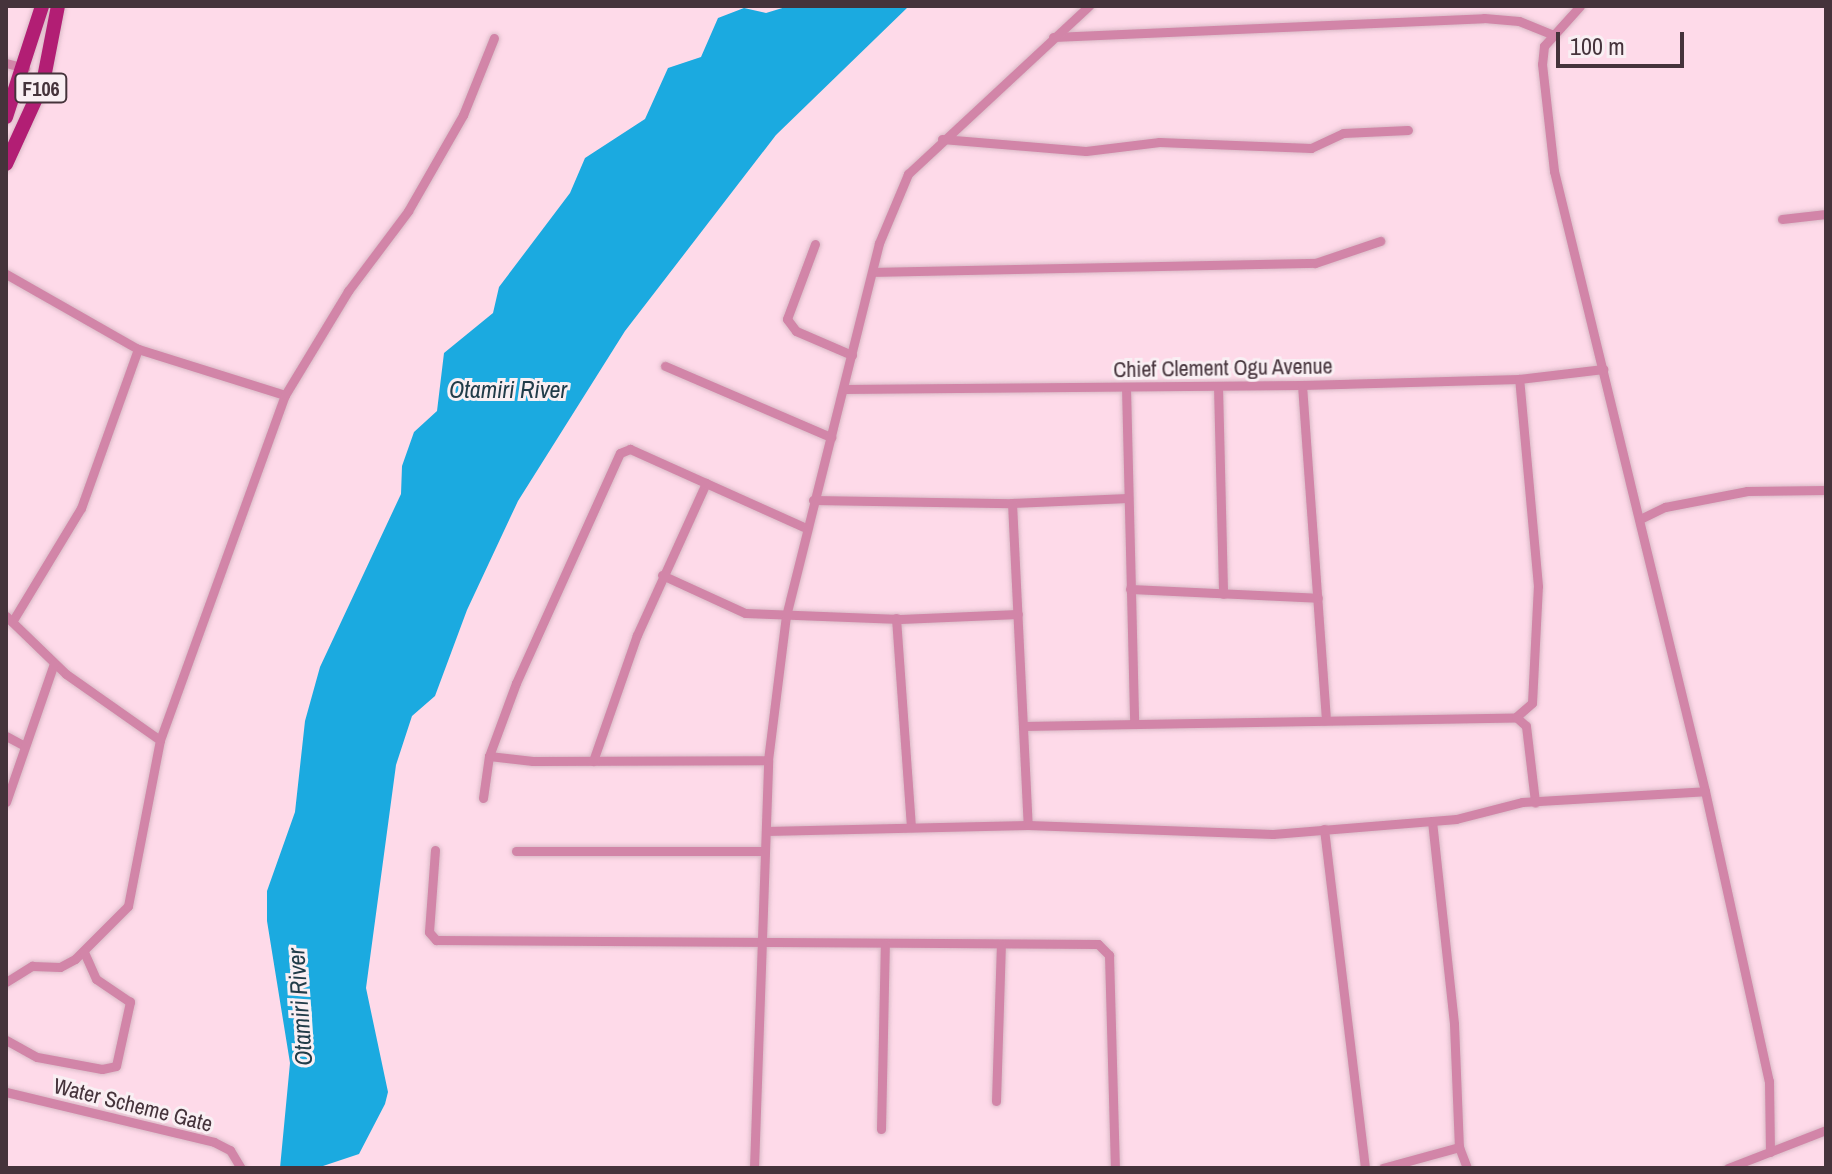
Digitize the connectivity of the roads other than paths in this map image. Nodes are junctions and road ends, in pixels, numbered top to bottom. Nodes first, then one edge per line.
1 (42, 6) edge
2 (58, 6) edge
3 (1089, 6) edge
4 (1580, 6) edge
5 (1553, 35) junction
6 (1053, 37) junction
7 (494, 38) dead end
8 (6, 63) edge
9 (25, 68) junction
10 (6, 117) edge
11 (1408, 130) dead end
12 (942, 139) junction
13 (6, 164) edge
14 (1826, 214) edge
15 (1782, 219) dead end
16 (1380, 241) dead end
17 (815, 244) dead end
18 (874, 272) junction
19 (6, 274) edge
20 (138, 349) junction
21 (852, 355) junction
22 (665, 366) dead end
23 (1603, 369) junction
24 (1519, 379) junction
25 (1302, 385) junction
26 (1218, 386) junction
27 (1126, 387) junction
28 (843, 389) junction
29 (285, 395) junction
30 (831, 437) junction
31 (706, 483) junction
32 (1826, 490) edge
33 (1128, 498) junction
34 (813, 500) junction
35 (1012, 503) junction
36 (1640, 519) junction
37 (806, 528) junction
38 (662, 575) junction
39 (1130, 589) junction
40 (1223, 594) junction
41 (1318, 598) junction
42 (1018, 614) junction
43 (786, 616) junction
44 (896, 618) junction
45 (9, 619) edge
46 (54, 663) junction
47 (1516, 717) junction
48 (1134, 720) junction
49 (1326, 720) junction
50 (1023, 726) junction
51 (6, 736) edge
52 (160, 740) junction
53 (25, 746) junction
54 (489, 756) junction
55 (768, 760) junction
56 (593, 761) junction
57 (1705, 791) junction
58 (483, 798) dead end
59 (6, 802) edge
60 (1535, 802) junction
61 (1432, 821) junction
62 (911, 825) junction
63 (1028, 825) junction
64 (1324, 829) junction
65 (766, 831) junction
66 (435, 850) dead end
67 (516, 851) dead end
68 (765, 851) junction
69 (762, 942) junction
70 (885, 943) junction
71 (1001, 944) junction
72 (84, 952) junction
73 (6, 982) edge
74 (6, 1040) edge
75 (6, 1092) edge
76 (996, 1101) dead end
77 (881, 1129) dead end
78 (1826, 1130) edge
79 (1459, 1147) junction
80 (1770, 1152) junction
81 (241, 1168) edge
82 (754, 1168) edge
83 (1115, 1168) edge
84 (1365, 1168) edge
85 (1383, 1168) edge
86 (1467, 1168) edge
87 (1728, 1168) edge

1 - 9 main road, F106
2 - 13 main road, F106
3 - 6 street
4 - 5 street
5 - 6 street
5 - 23 street
6 - 12 street
7 - 29 street
8 - 9 street
9 - 10 main road, F106
11 - 12 street
12 - 18 street
14 - 15 street
16 - 18 street
17 - 21 street
18 - 21 street
19 - 20 street
20 - 29 street
20 - 45 street
21 - 28 street
22 - 30 street
23 - 24 street, Chief Clement Ogu Avenue
23 - 36 street
24 - 25 street, Chief Clement Ogu Avenue
24 - 47 street
25 - 26 street, Chief Clement Ogu Avenue
25 - 41 street
26 - 27 street, Chief Clement Ogu Avenue
26 - 40 street
27 - 28 street, Chief Clement Ogu Avenue
27 - 33 street
28 - 30 street
29 - 52 street
30 - 34 street
31 - 37 street
31 - 38 street
31 - 54 street
32 - 36 street
33 - 35 street
33 - 39 street
34 - 35 street
34 - 37 street
35 - 42 street
36 - 57 street
37 - 43 street
38 - 43 street
38 - 56 street
39 - 40 street
39 - 48 street
40 - 41 street
41 - 49 street
42 - 44 street
42 - 50 street
43 - 44 street
43 - 55 street
44 - 62 street
45 - 46 street
46 - 52 street
46 - 53 street
47 - 49 street
47 - 60 street
48 - 49 street
48 - 50 street
50 - 63 street
51 - 53 street
52 - 72 street
53 - 59 street
54 - 56 street
54 - 58 street
55 - 56 street
55 - 65 street
57 - 60 street
57 - 80 street
60 - 61 street
61 - 64 street
61 - 79 street
62 - 63 street
62 - 65 street
63 - 64 street
64 - 84 street
65 - 68 street
66 - 69 street
67 - 68 street
68 - 69 street
69 - 70 street
69 - 82 street
70 - 71 street
70 - 77 street
71 - 76 street
71 - 83 street
72 - 73 street
72 - 74 street
75 - 81 street, Water Scheme Gate
78 - 80 street
79 - 85 street
79 - 86 street
80 - 87 street

